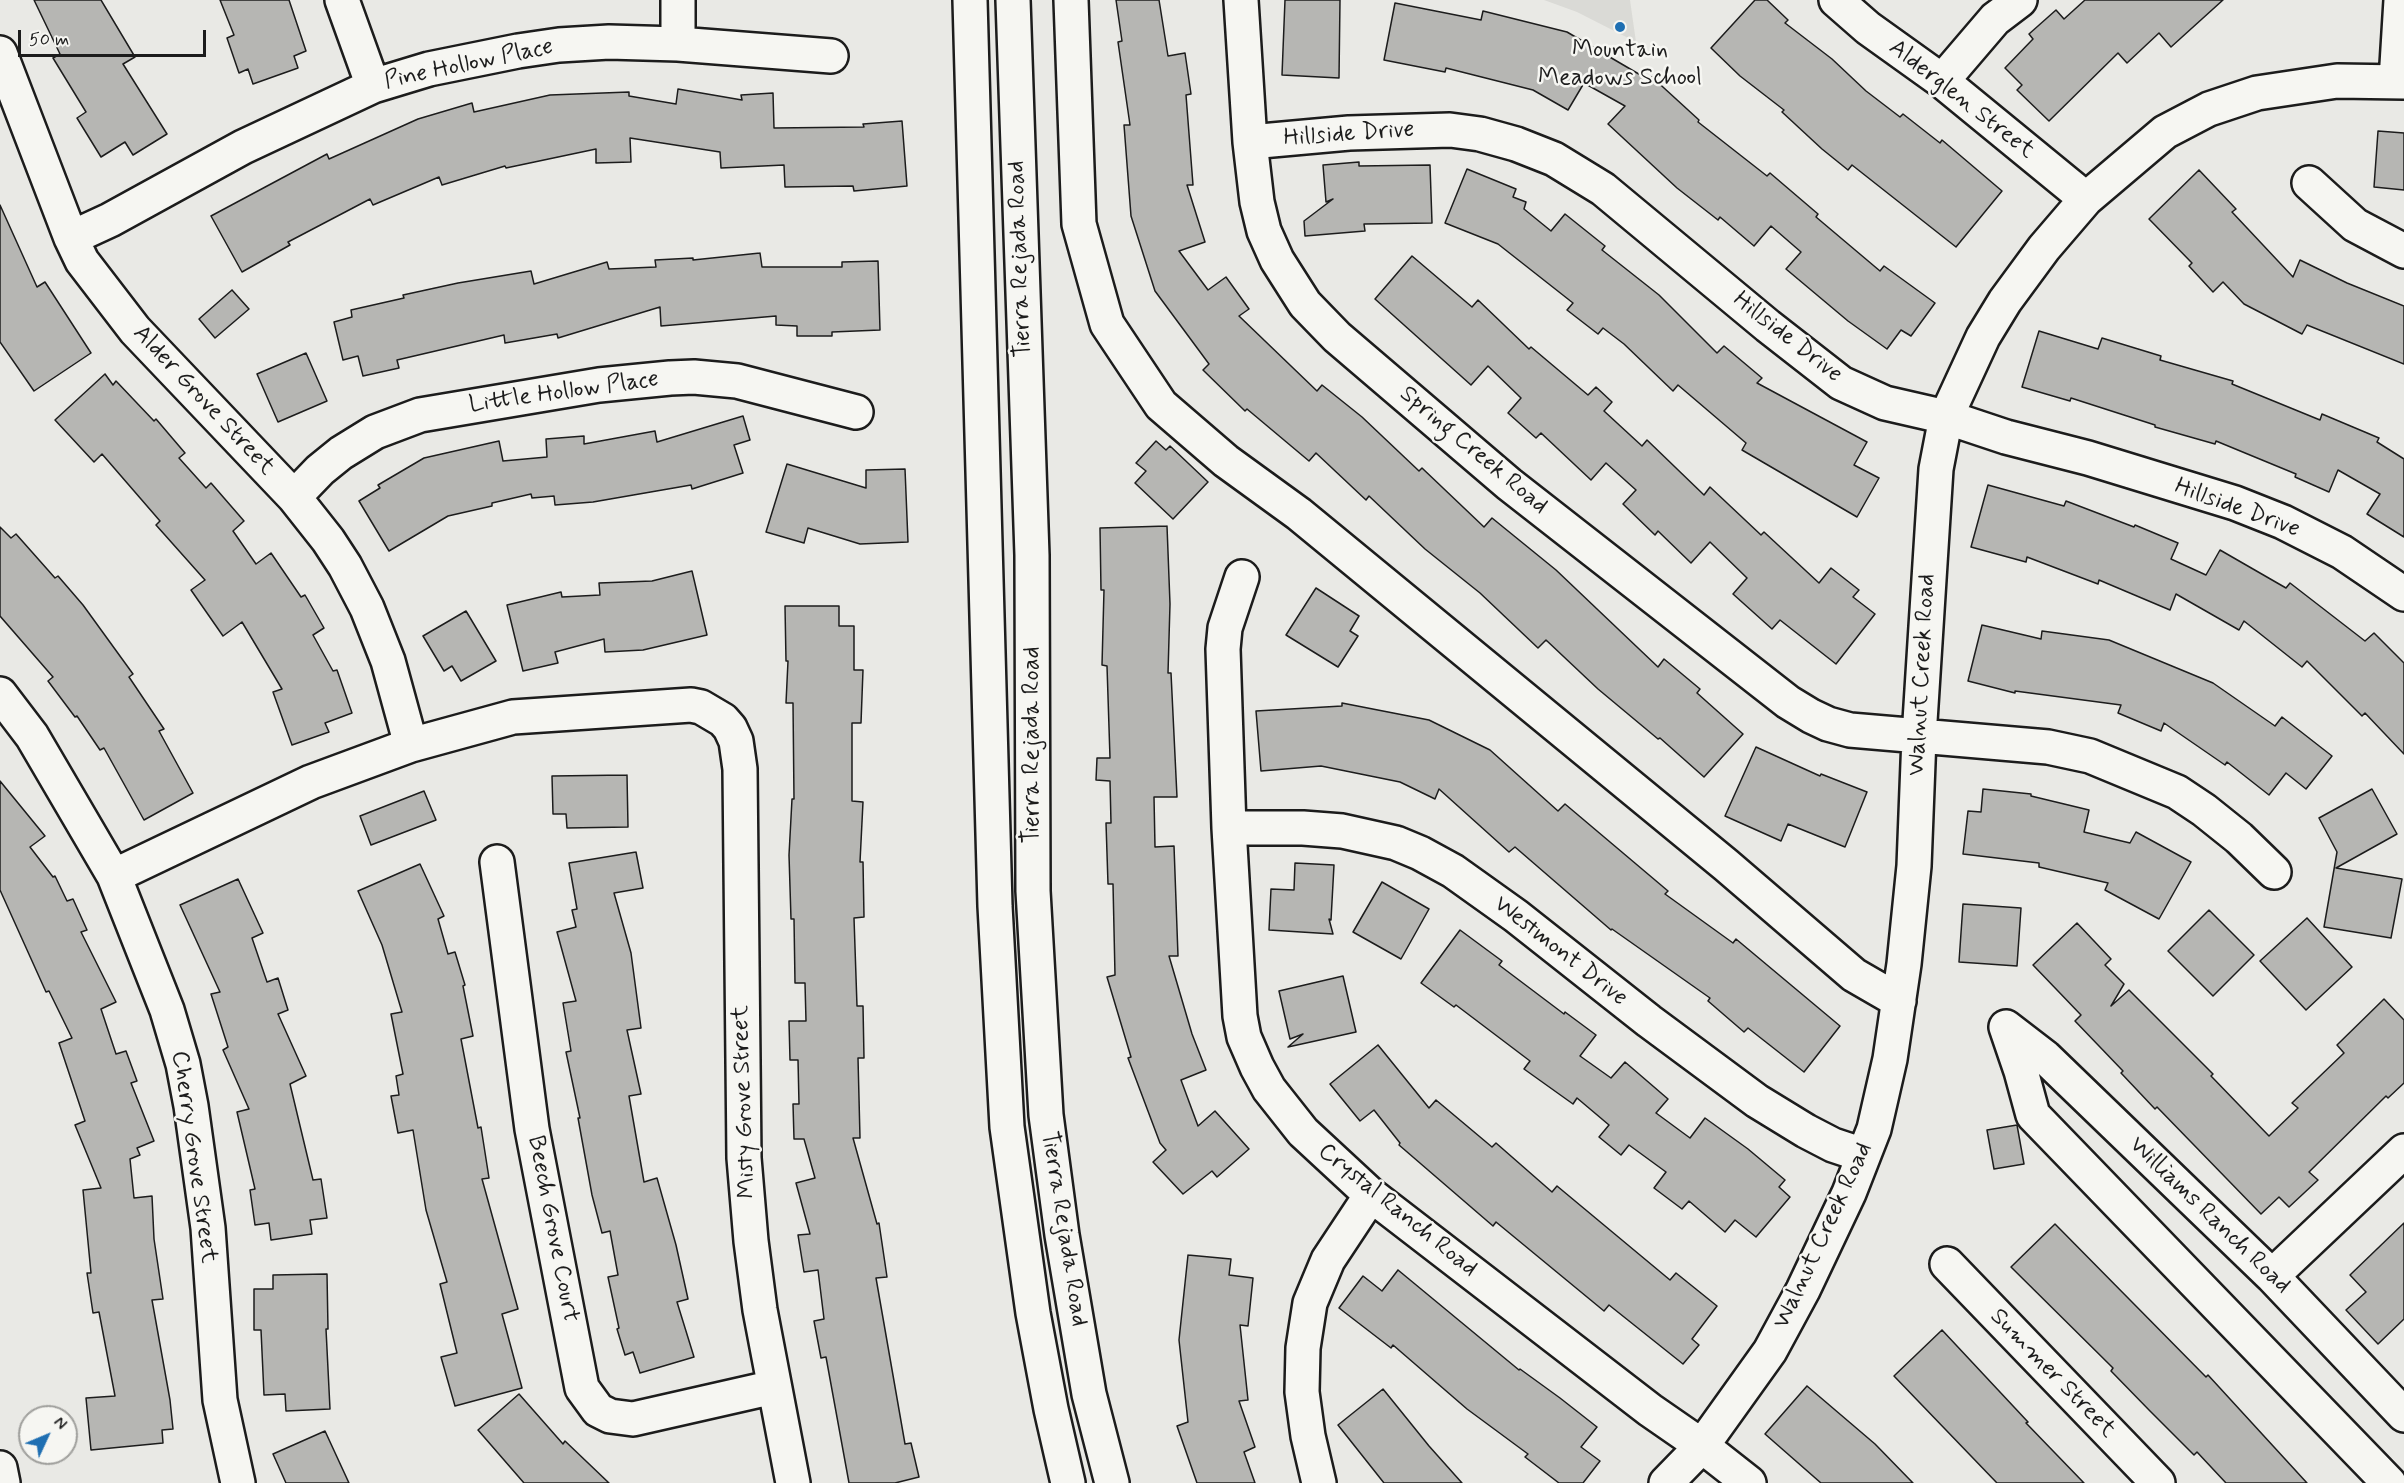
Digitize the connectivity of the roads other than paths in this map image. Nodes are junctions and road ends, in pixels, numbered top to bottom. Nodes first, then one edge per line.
1 (342, 0) edge
2 (678, 0) edge
3 (970, 0) edge
4 (1013, 0) edge
5 (1071, 0) edge
6 (1241, 0) edge
7 (1836, 0) edge
8 (2020, 0) edge
9 (2401, 0) edge
10 (678, 44) junction
11 (0, 53) edge
12 (831, 56) dead end
13 (1942, 81) junction
14 (2400, 82) edge
15 (373, 86) junction
16 (1250, 142) junction
17 (2309, 183) dead end
18 (2086, 199) junction
19 (71, 238) junction
20 (2404, 251) edge
21 (856, 412) dead end
22 (1946, 417) junction
23 (294, 497) junction
24 (1242, 577) dead end
25 (2404, 594) edge
26 (0, 694) edge
27 (1918, 737) junction
28 (411, 745) junction
29 (1229, 828) junction
30 (497, 862) dead end
31 (2274, 872) dead end
32 (114, 876) junction
33 (1899, 1001) junction
34 (2404, 1151) edge
35 (1863, 1155) junction
36 (1371, 1195) junction
37 (1947, 1264) dead end
38 (2272, 1276) junction
39 (774, 1387) junction
40 (2404, 1414) edge
41 (1702, 1446) junction
42 (0, 1468) edge
43 (3, 1483) edge
44 (237, 1483) edge
45 (793, 1483) edge
46 (1068, 1483) edge
47 (1112, 1483) edge
48 (1319, 1483) edge
49 (1666, 1483) edge
50 (1749, 1483) edge
51 (2158, 1483) edge
52 (2389, 1483) edge

1 - 15 street
2 - 10 street
3 - 46 street, Tierra Rejada Road
4 - 47 street, Tierra Rejada Road
5 - 33 street
6 - 16 street, Spring Creek Road
7 - 13 street, Alderglen Street
8 - 13 street
9 - 14 street
10 - 12 street, Pine Hollow Place
10 - 15 street, Pine Hollow Place
11 - 19 street, Alder Grove Street
13 - 18 street, Alderglen Street
14 - 18 street, Walnut Creek Road
15 - 19 street, Pine Hollow Place
16 - 22 street, Hillside Drive
16 - 27 street, Spring Creek Road
17 - 20 street
18 - 22 street, Walnut Creek Road
19 - 23 street, Alder Grove Street
21 - 23 street, Little Hollow Place
22 - 25 street, Hillside Drive
22 - 27 street, Walnut Creek Road
23 - 28 street, Alder Grove Street
24 - 29 street
26 - 32 street, Cherry Grove Street
27 - 31 street, Spring Creek Road
27 - 33 street, Walnut Creek Road
28 - 32 street
28 - 39 street, Misty Grove Street
29 - 35 street, Westmont Drive
29 - 36 street, Crystal Ranch Road
30 - 39 street, Beech Grove Court
32 - 44 street, Cherry Grove Street
33 - 35 street, Walnut Creek Road
34 - 38 street
35 - 41 street, Walnut Creek Road
36 - 41 street, Crystal Ranch Road
36 - 48 street
37 - 51 street, Summer Street
38 - 40 street, Williams Ranch Road
38 - 52 street, Williams Ranch Road
39 - 45 street, Misty Grove Street
41 - 49 street, Walnut Creek Road
41 - 50 street, Crystal Ranch Road
42 - 43 street

